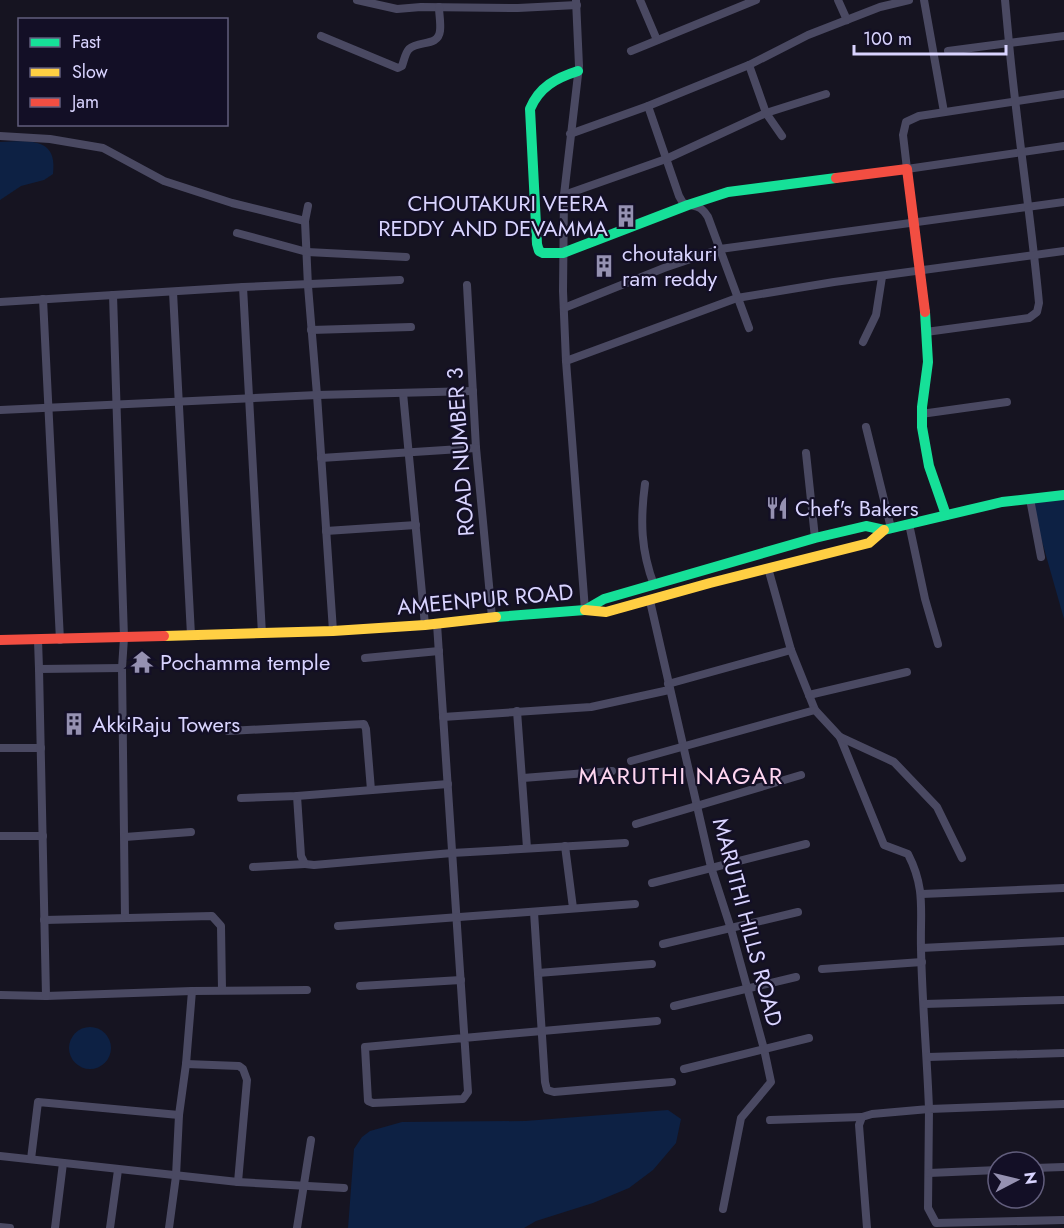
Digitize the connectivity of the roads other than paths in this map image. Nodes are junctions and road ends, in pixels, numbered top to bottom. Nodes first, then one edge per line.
1 (357, 0) edge
2 (640, 0) edge
3 (756, 0) edge
4 (838, 0) edge
5 (909, 0) edge
6 (924, 0) edge
7 (1005, 0) edge
8 (577, 3) edge
9 (439, 7) junction
10 (847, 20) junction
11 (321, 36) dead end
12 (1064, 36) edge
13 (657, 40) junction
14 (1009, 43) junction
15 (631, 51) dead end
16 (948, 51) dead end
17 (749, 65) junction
18 (578, 71) junction
19 (826, 94) dead end
20 (1064, 94) edge
21 (1014, 101) junction
22 (648, 106) junction
23 (944, 112) junction
24 (766, 113) junction
25 (570, 134) junction
26 (0, 136) edge
27 (782, 136) dead end
28 (1064, 146) edge
29 (1020, 152) junction
30 (666, 159) junction
31 (907, 169) junction
32 (564, 195) junction
33 (1064, 202) edge
34 (688, 205) junction
35 (308, 206) dead end
36 (1028, 207) junction
37 (305, 220) junction
38 (914, 222) junction
39 (237, 233) dead end
40 (720, 249) junction
41 (1064, 251) edge
42 (307, 252) junction
43 (563, 253) junction
44 (1034, 255) junction
45 (406, 257) dead end
46 (922, 272) junction
47 (882, 277) junction
48 (400, 280) dead end
49 (467, 285) dead end
50 (308, 286) junction
51 (243, 287) junction
52 (173, 292) junction
53 (113, 295) junction
54 (737, 298) junction
55 (43, 299) junction
56 (0, 302) edge
57 (564, 308) junction
58 (411, 327) dead end
59 (749, 328) dead end
60 (311, 330) junction
61 (926, 332) junction
62 (863, 342) dead end
63 (566, 361) junction
64 (473, 391) junction
65 (403, 393) junction
66 (317, 395) junction
67 (249, 399) junction
68 (179, 401) junction
69 (1007, 402) dead end
70 (117, 405) junction
71 (48, 408) junction
72 (0, 410) edge
73 (921, 414) junction
74 (866, 427) dead end
75 (476, 448) junction
76 (409, 452) junction
77 (806, 453) dead end
78 (321, 458) junction
79 (645, 484) dead end
80 (1064, 495) edge
81 (1030, 499) junction
82 (945, 515) junction
83 (909, 524) junction
84 (416, 525) junction
85 (888, 529) junction
86 (326, 531) junction
87 (810, 539) junction
88 (809, 557) junction
89 (1041, 557) dead end
90 (768, 568) junction
91 (654, 585) junction
92 (650, 601) junction
93 (585, 610) junction
94 (492, 617) junction
95 (431, 625) junction
96 (333, 631) junction
97 (262, 634) junction
98 (191, 635) junction
99 (124, 638) junction
100 (0, 640) edge
101 (38, 640) junction
102 (60, 640) junction
103 (938, 644) dead end
104 (791, 650) junction
105 (439, 651) junction
106 (365, 658) dead end
107 (123, 668) junction
108 (39, 669) junction
109 (907, 672) dead end
110 (668, 687) junction
111 (809, 695) junction
112 (815, 710) junction
113 (517, 711) junction
114 (443, 717) junction
115 (228, 731) dead end
116 (840, 737) junction
117 (683, 747) junction
118 (0, 748) edge
119 (41, 748) junction
120 (631, 761) dead end
121 (612, 771) dead end
122 (801, 775) dead end
123 (523, 778) junction
124 (448, 784) junction
125 (371, 790) junction
126 (297, 796) junction
127 (241, 798) dead end
128 (697, 806) junction
129 (636, 824) dead end
130 (191, 832) dead end
131 (0, 836) edge
132 (43, 836) junction
133 (125, 837) junction
134 (625, 843) dead end
135 (806, 844) dead end
136 (565, 846) junction
137 (527, 848) junction
138 (452, 853) junction
139 (962, 858) dead end
140 (306, 864) junction
141 (253, 867) dead end
142 (711, 867) junction
143 (652, 883) dead end
144 (1064, 888) edge
145 (922, 894) junction
146 (635, 904) dead end
147 (573, 908) junction
148 (534, 912) junction
149 (798, 912) dead end
150 (125, 918) junction
151 (456, 919) junction
152 (44, 920) junction
153 (338, 926) dead end
154 (731, 929) junction
155 (1064, 941) edge
156 (663, 944) dead end
157 (921, 948) junction
158 (922, 962) junction
159 (652, 964) dead end
160 (822, 969) dead end
161 (538, 973) junction
162 (796, 977) dead end
163 (460, 980) junction
164 (360, 986) dead end
165 (222, 990) junction
166 (307, 990) dead end
167 (747, 990) junction
168 (192, 991) junction
169 (0, 995) edge
170 (46, 996) junction
171 (1064, 1000) edge
172 (924, 1004) junction
173 (674, 1006) dead end
174 (657, 1021) dead end
175 (542, 1031) junction
176 (465, 1038) junction
177 (809, 1038) dead end
178 (764, 1049) junction
179 (1064, 1053) edge
180 (928, 1057) junction
181 (186, 1064) junction
182 (684, 1069) dead end
183 (672, 1082) dead end
184 (1064, 1104) edge
185 (929, 1109) junction
186 (179, 1115) junction
187 (862, 1117) junction
188 (770, 1120) dead end
189 (311, 1140) dead end
190 (0, 1156) edge
191 (31, 1160) junction
192 (63, 1163) junction
193 (1064, 1167) edge
194 (1046, 1168) edge
195 (118, 1170) junction
196 (986, 1171) edge
197 (929, 1173) junction
198 (176, 1176) junction
199 (238, 1182) junction
200 (304, 1184) junction
201 (344, 1188) dead end
202 (723, 1209) dead end
203 (1064, 1220) edge
204 (0, 1227) edge
205 (10, 1228) edge
206 (55, 1228) edge
207 (110, 1228) edge
208 (169, 1228) edge
209 (297, 1228) edge
210 (867, 1228) edge

1 - 9 street
2 - 13 street
3 - 13 street
4 - 10 street
5 - 10 street
6 - 23 street
7 - 14 street
8 - 9 street
8 - 18 street
9 - 11 street
10 - 17 street
12 - 14 street
13 - 15 street
14 - 16 street
14 - 21 street
17 - 22 street
17 - 24 street
18 - 25 street
18 - 43 street
19 - 24 street
20 - 21 street
21 - 23 street
21 - 29 street
22 - 25 street
22 - 30 street
23 - 31 street
24 - 27 street
24 - 30 street
25 - 32 street
26 - 37 street
28 - 29 street
29 - 31 street
29 - 36 street
30 - 32 street
30 - 34 street
31 - 34 street
31 - 38 street
32 - 43 street
33 - 36 street
34 - 40 street
34 - 43 street
35 - 37 street
36 - 38 street
36 - 44 street
37 - 42 street
38 - 40 street
38 - 46 street
39 - 42 street
40 - 54 street
40 - 57 street
41 - 44 street
42 - 45 street
42 - 50 street
43 - 57 street
44 - 46 street
44 - 61 street
46 - 47 street
46 - 61 street
47 - 54 street
47 - 62 street
48 - 50 street
49 - 64 street, ROAD NUMBER 3
50 - 51 street
50 - 60 street
51 - 52 street
51 - 67 street
52 - 53 street
52 - 68 street
53 - 55 street
53 - 70 street
54 - 59 street
54 - 63 street
55 - 56 street
55 - 71 street
57 - 63 street
58 - 60 street
60 - 66 street
61 - 73 street
63 - 93 street
64 - 65 street
64 - 75 street, ROAD NUMBER 3
65 - 66 street
65 - 76 street
66 - 67 street
66 - 78 street
67 - 68 street
67 - 97 street
68 - 70 street
68 - 98 street
69 - 73 street
70 - 71 street
70 - 99 street
71 - 72 street
71 - 102 street
73 - 82 street
74 - 85 street
75 - 76 street
75 - 94 street, ROAD NUMBER 3
76 - 78 street
76 - 84 street
77 - 87 street
78 - 86 street
79 - 91 street
80 - 81 street, AMEENPUR ROAD
81 - 82 street, AMEENPUR ROAD
81 - 89 street
82 - 83 street, AMEENPUR ROAD
83 - 85 street, AMEENPUR ROAD
83 - 103 street
84 - 86 street
84 - 95 street
85 - 87 street, AMEENPUR ROAD
85 - 88 street
86 - 96 street
87 - 88 street
87 - 91 street, AMEENPUR ROAD
88 - 90 street
90 - 92 street
90 - 104 street
91 - 93 street, AMEENPUR ROAD
92 - 93 street
92 - 110 street, MARUTHI HILLS ROAD
93 - 94 street, AMEENPUR ROAD
94 - 95 street, AMEENPUR ROAD
95 - 96 street, AMEENPUR ROAD
95 - 105 street
96 - 97 street, AMEENPUR ROAD
97 - 98 street, AMEENPUR ROAD
98 - 99 street, AMEENPUR ROAD
99 - 102 street, AMEENPUR ROAD
99 - 107 street
100 - 101 street, AMEENPUR ROAD
101 - 102 street, AMEENPUR ROAD
101 - 108 street
104 - 110 street
104 - 111 street
105 - 106 street
105 - 114 street
107 - 108 street
107 - 133 street
108 - 119 street
109 - 111 street
110 - 113 street
110 - 117 street, MARUTHI HILLS ROAD
111 - 112 street
112 - 116 street
112 - 117 street
113 - 114 street
113 - 123 street
114 - 124 street
115 - 125 street
116 - 139 street
116 - 145 street
117 - 120 street
117 - 128 street, MARUTHI HILLS ROAD
118 - 119 street
119 - 132 street
121 - 123 street
122 - 128 street
123 - 137 street
124 - 125 street
124 - 138 street
125 - 126 street
126 - 127 street
126 - 140 street
128 - 129 street
128 - 142 street, MARUTHI HILLS ROAD
130 - 133 street
131 - 132 street
132 - 152 street
133 - 150 street
134 - 136 street
135 - 142 street
136 - 137 street
136 - 147 street
137 - 138 street
138 - 140 street
138 - 151 street
140 - 141 street
142 - 143 street
142 - 154 street, MARUTHI HILLS ROAD
144 - 145 street
145 - 157 street
146 - 147 street
147 - 148 street
148 - 151 street
148 - 161 street
149 - 154 street
150 - 152 street
150 - 165 street
151 - 153 street
151 - 163 street
152 - 170 street
154 - 156 street
154 - 167 street, MARUTHI HILLS ROAD
155 - 157 street
157 - 158 street
158 - 160 street
158 - 172 street
159 - 161 street
161 - 175 street
162 - 167 street
163 - 164 street
163 - 176 street
165 - 166 street
165 - 168 street
167 - 173 street
167 - 178 street, MARUTHI HILLS ROAD
168 - 170 street
168 - 181 street
169 - 170 street
171 - 172 street
172 - 180 street
174 - 175 street
175 - 176 street
175 - 183 street
176 - 176 street
177 - 178 street
178 - 182 street
178 - 202 street, MARUTHI HILLS ROAD
179 - 180 street
180 - 185 street
181 - 186 street
181 - 199 street
184 - 185 street
185 - 187 street
185 - 197 street
186 - 191 street
186 - 198 street
187 - 188 street
187 - 210 street
189 - 200 street
190 - 191 street
191 - 192 street
192 - 195 street
192 - 206 street
193 - 194 street
195 - 198 street
195 - 207 street
196 - 197 street
197 - 203 street
198 - 199 street
198 - 208 street
199 - 200 street
200 - 201 street
200 - 209 street
204 - 205 street

